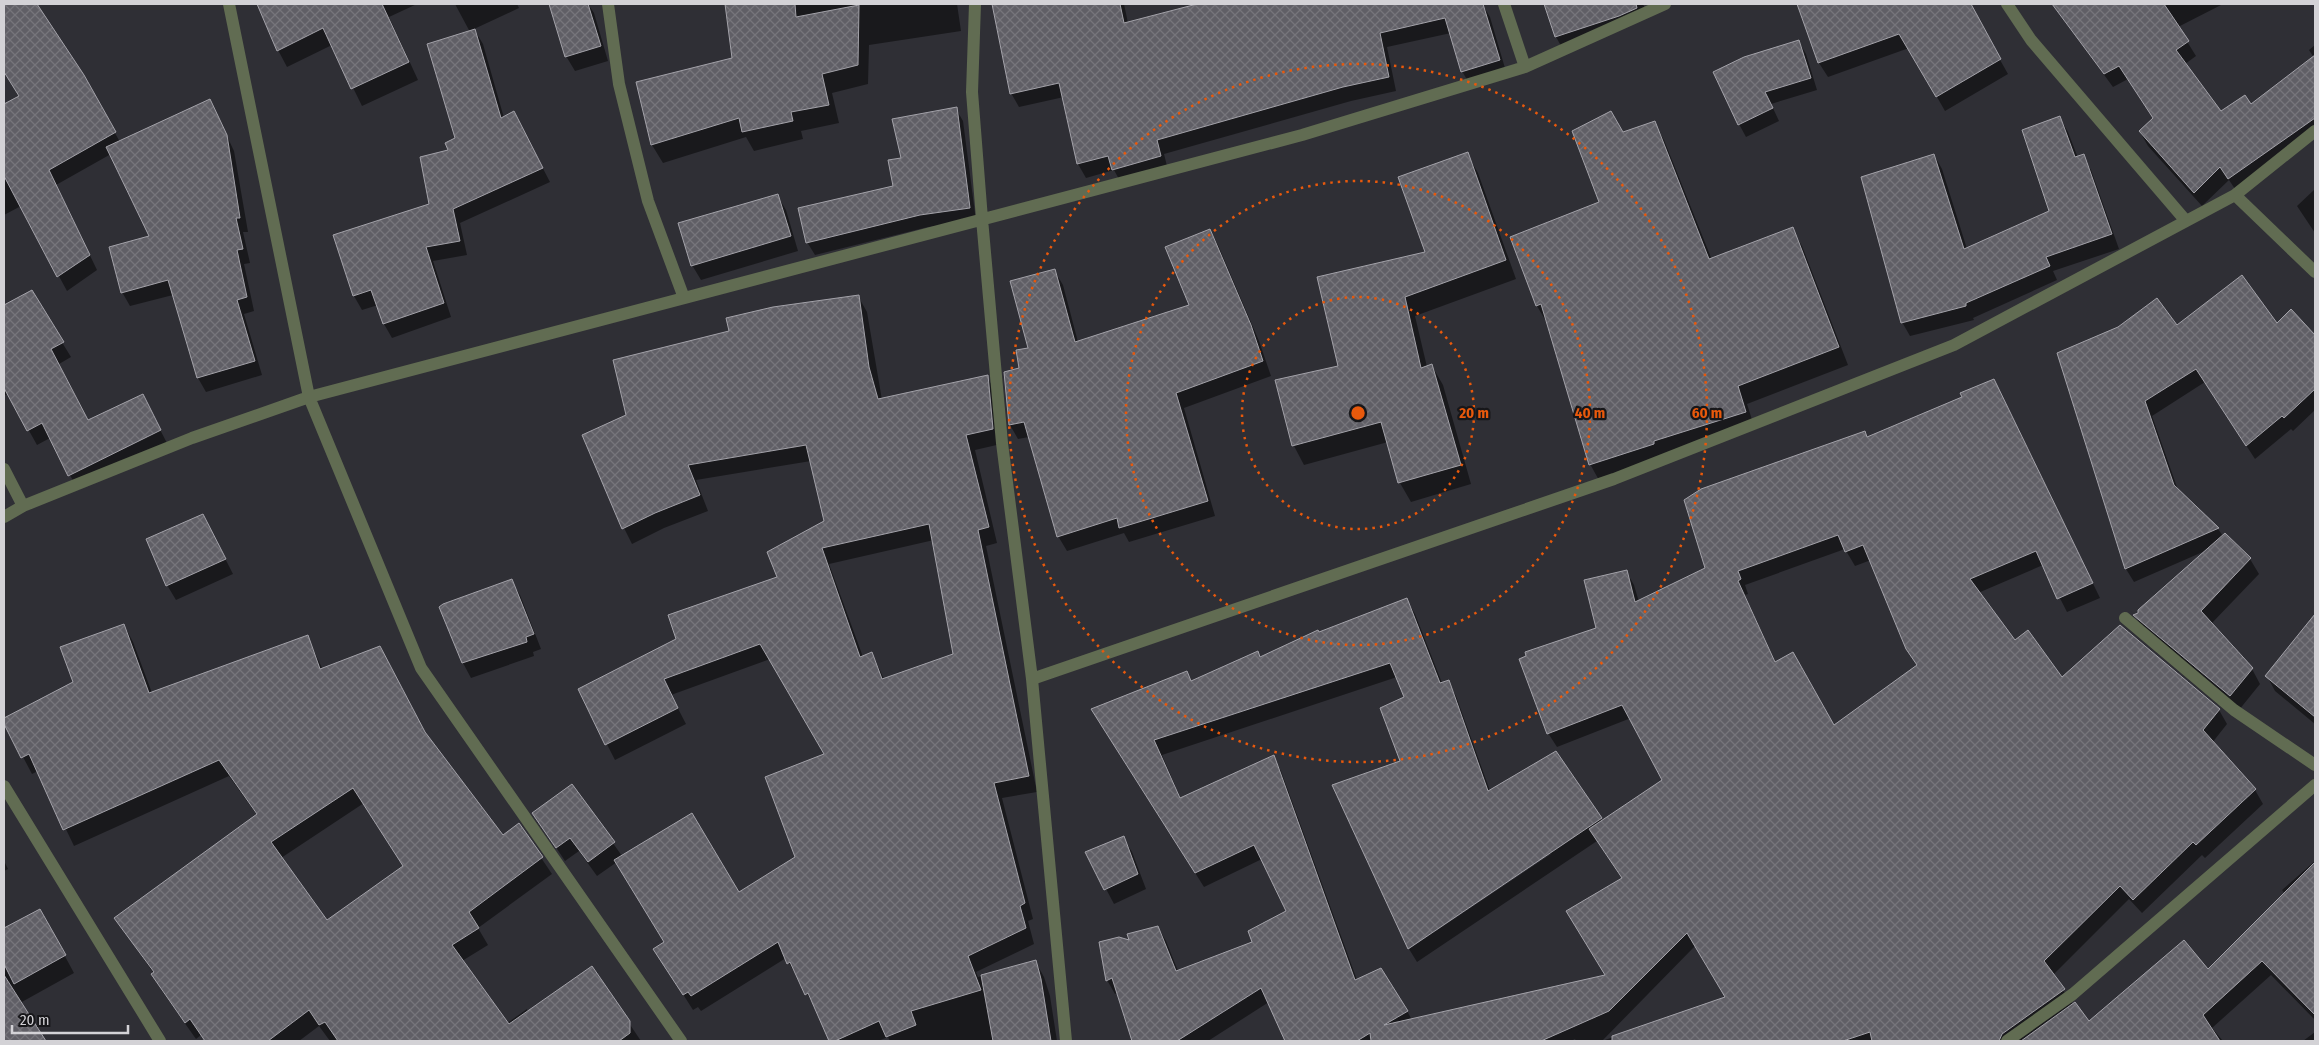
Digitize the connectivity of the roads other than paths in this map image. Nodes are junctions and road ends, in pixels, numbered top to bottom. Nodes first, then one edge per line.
1 (229, 4) edge
2 (608, 4) edge
3 (976, 4) edge
4 (1504, 4) edge
5 (1665, 4) edge
6 (2007, 4) edge
7 (1525, 67) junction
8 (2315, 131) edge
9 (2235, 195) junction
10 (982, 219) junction
11 (2186, 221) junction
12 (2315, 272) edge
13 (684, 298) junction
14 (309, 397) junction
15 (4, 469) edge
16 (23, 506) junction
17 (4, 517) edge
18 (2124, 618) dead end
19 (1032, 680) junction
20 (2315, 765) edge
21 (2315, 785) edge
22 (4, 786) edge
23 (160, 1041) edge
24 (681, 1041) edge
25 (1066, 1041) edge
26 (2007, 1041) edge

1 - 14 street
2 - 13 street
3 - 10 street
4 - 7 street
5 - 7 street
6 - 11 street
7 - 10 street
8 - 9 street
9 - 11 street
9 - 12 street
10 - 13 street
10 - 19 street
11 - 19 street
13 - 14 street
14 - 16 street
14 - 24 street
15 - 16 street
16 - 17 street
18 - 20 street
19 - 25 street
21 - 26 street
22 - 23 street

